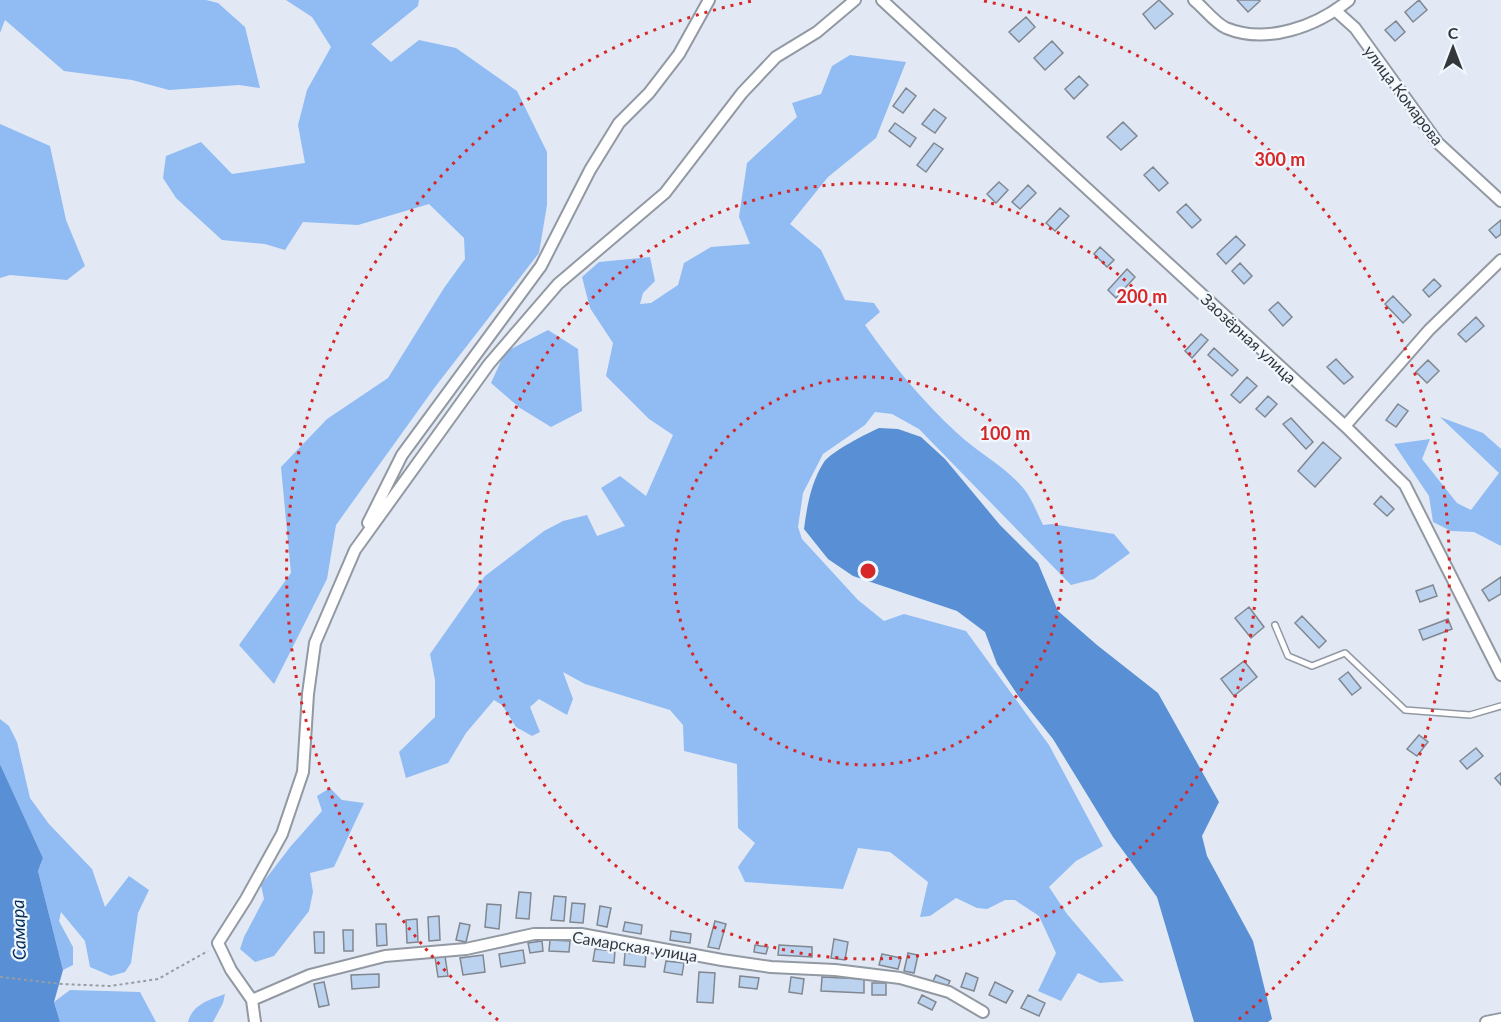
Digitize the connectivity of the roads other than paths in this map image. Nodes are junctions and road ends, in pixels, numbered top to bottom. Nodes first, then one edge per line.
1 (709, 0) edge
2 (855, 0) edge
3 (882, 0) edge
4 (1194, 0) edge
5 (1349, 0) edge
6 (1336, 10) junction
7 (1501, 201) edge
8 (1501, 260) edge
9 (1345, 426) junction
10 (355, 550) junction
11 (1275, 625) dead end
12 (1501, 675) edge
13 (1501, 706) edge
14 (252, 1000) junction
15 (982, 1012) dead end
16 (1501, 1019) edge
17 (255, 1022) edge
18 (1486, 1022) edge

1 - 10 street
2 - 10 street
3 - 9 street, Заозёрная улица
4 - 6 street
5 - 6 street
6 - 7 street, улица Комарова
8 - 9 street
9 - 12 street, Заозёрная улица
10 - 14 street
11 - 13 lane
14 - 15 street, Самарская улица
14 - 17 street
16 - 18 street

